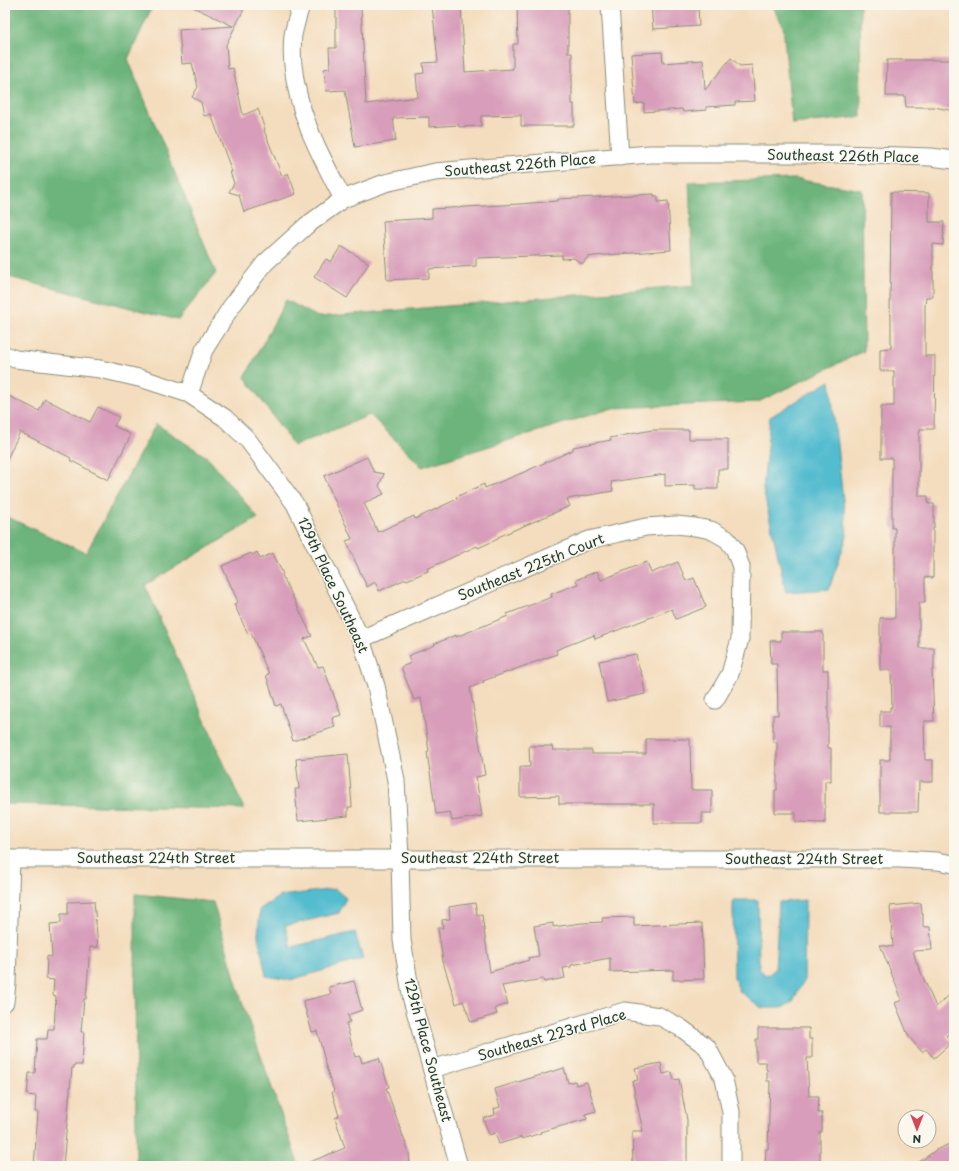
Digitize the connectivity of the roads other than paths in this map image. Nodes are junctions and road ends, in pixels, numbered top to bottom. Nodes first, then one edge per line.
1 (301, 5) edge
2 (610, 5) edge
3 (620, 157) junction
4 (954, 160) edge
5 (343, 199) junction
6 (5, 355) edge
7 (189, 394) junction
8 (361, 639) junction
9 (715, 700) dead end
10 (400, 858) junction
11 (8, 859) edge
12 (954, 864) edge
13 (5, 1002) edge
14 (432, 1069) junction
15 (459, 1166) edge
16 (731, 1166) edge

1 - 5 street
2 - 3 street
3 - 4 street, Southeast 226th Place
3 - 5 street, Southeast 226th Place
5 - 7 street, Southeast 226th Place
6 - 7 street, 129th Place Southeast
7 - 8 street, 129th Place Southeast
8 - 9 street, Southeast 225th Court
8 - 10 street, 129th Place Southeast
10 - 11 street, Southeast 224th Street
10 - 12 street, Southeast 224th Street
10 - 14 street, 129th Place Southeast
11 - 13 street
14 - 15 street, 129th Place Southeast
14 - 16 street, Southeast 223rd Place

